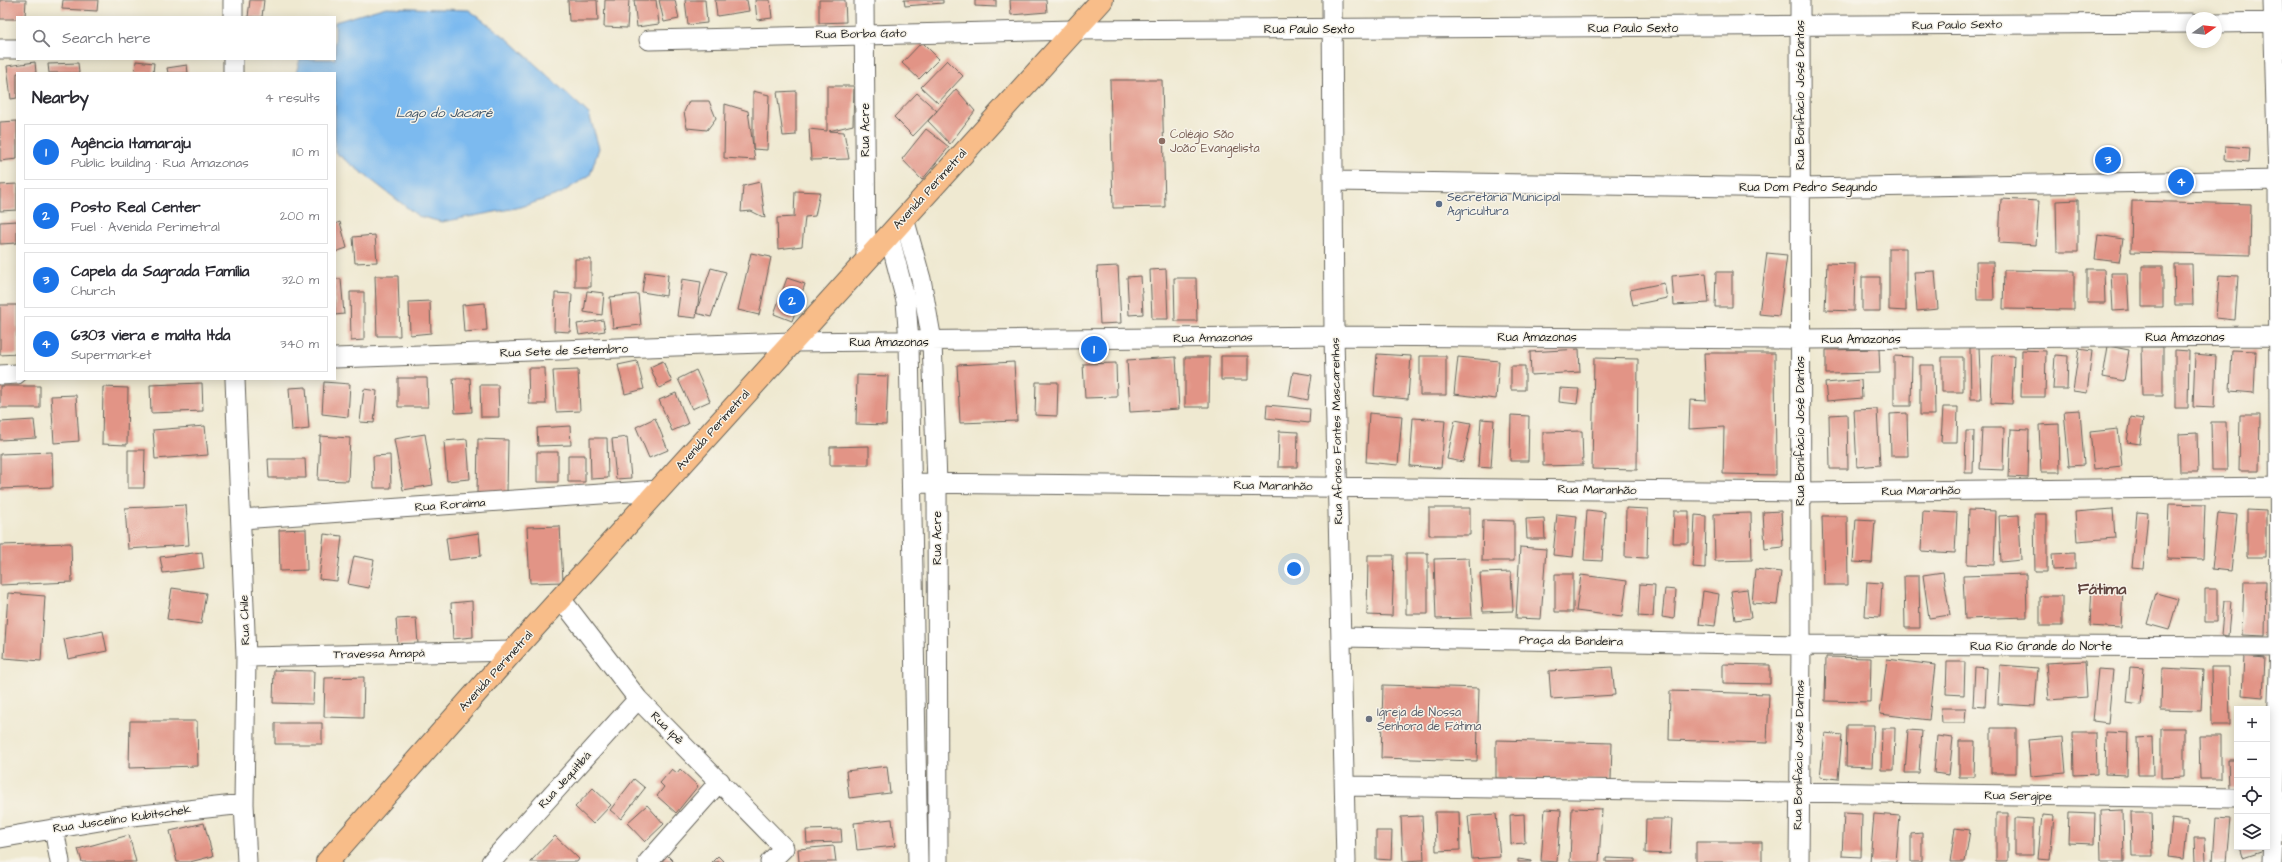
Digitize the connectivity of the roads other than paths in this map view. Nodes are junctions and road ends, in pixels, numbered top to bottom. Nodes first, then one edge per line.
1 (233, 0) edge
2 (864, 0) edge
3 (1102, 0) edge
4 (1332, 0) edge
5 (1800, 0) edge
6 (2273, 0) edge
7 (233, 16) edge
8 (2278, 22) edge
9 (2186, 23) edge
10 (2222, 23) edge
11 (1800, 27) junction
12 (1332, 28) junction
13 (1073, 30) junction
14 (864, 34) junction
15 (649, 40) dead end
16 (0, 49) edge
17 (16, 49) edge
18 (233, 60) edge
19 (233, 72) edge
20 (2280, 180) edge
21 (1334, 181) junction
22 (1800, 188) junction
23 (904, 218) junction
24 (889, 235) junction
25 (866, 261) junction
26 (1334, 336) junction
27 (2280, 336) edge
28 (1799, 339) junction
29 (932, 341) junction
30 (792, 342) junction
31 (908, 342) junction
32 (336, 358) edge
33 (16, 374) edge
34 (0, 375) edge
35 (235, 380) edge
36 (912, 483) junction
37 (937, 483) junction
38 (1338, 487) junction
39 (2281, 487) edge
40 (659, 490) junction
41 (1800, 492) junction
42 (241, 519) junction
43 (561, 599) junction
44 (1341, 637) junction
45 (1801, 645) junction
46 (2281, 647) edge
47 (513, 651) junction
48 (246, 657) junction
49 (638, 699) junction
50 (720, 781) junction
51 (1345, 786) junction
52 (1799, 794) junction
53 (2234, 798) edge
54 (2274, 799) edge
55 (244, 804) junction
56 (54, 829) junction
57 (0, 838) edge
58 (60, 862) edge
59 (247, 862) edge
60 (327, 862) edge
61 (492, 862) edge
62 (648, 862) edge
63 (770, 862) edge
64 (918, 862) edge
65 (938, 862) edge
66 (1346, 862) edge
67 (1799, 862) edge
68 (2272, 862) edge

1 - 7 street
2 - 14 street, Rua Acre
3 - 13 main road, Avenida Perimetral
4 - 12 street, Rua Afonso Fontes Mascarenhas
5 - 11 street, Rua Bonifácio José Dantas
6 - 8 street
8 - 10 street
8 - 20 street
9 - 11 street, Rua Paulo Sexto
11 - 12 street, Rua Paulo Sexto
11 - 22 street, Rua Bonifácio José Dantas
12 - 13 street, Rua Paulo Sexto
12 - 21 street, Rua Afonso Fontes Mascarenhas
13 - 14 street, Rua Borba Gato
13 - 23 main road, Avenida Perimetral
14 - 15 street, Rua Borba Gato
14 - 25 street, Rua Acre
16 - 17 street
18 - 19 street
20 - 22 street, Rua Dom Pedro Segundo
20 - 27 street
21 - 22 street, Rua Dom Pedro Segundo
21 - 26 street, Rua Afonso Fontes Mascarenhas
22 - 28 street, Rua Bonifácio José Dantas
23 - 24 main road, Avenida Perimetral
23 - 29 street, Rua Acre
24 - 25 main road, Avenida Perimetral
24 - 31 street, Rua Acre
25 - 30 main road, Avenida Perimetral
26 - 28 street, Rua Amazonas
26 - 29 street, Rua Amazonas
26 - 38 street, Rua Afonso Fontes Mascarenhas
27 - 28 street, Rua Amazonas
27 - 39 street
28 - 41 street, Rua Bonifácio José Dantas
29 - 31 street, Rua Amazonas
29 - 37 street, Rua Acre
30 - 31 street, Rua Amazonas
30 - 32 street, Rua Sete de Setembro
30 - 40 main road, Avenida Perimetral
31 - 36 street, Rua Acre
33 - 34 street
35 - 42 street, Rua Chile
36 - 37 street, Rua Maranhão
36 - 64 street, Rua Acre
37 - 38 street, Rua Maranhão
37 - 65 street, Rua Acre
38 - 41 street, Rua Maranhão
38 - 44 street, Rua Afonso Fontes Mascarenhas
39 - 41 street, Rua Maranhão
39 - 46 street
40 - 42 street, Rua Roraima
40 - 43 main road, Avenida Perimetral
41 - 45 street, Rua Bonifácio José Dantas
42 - 48 street, Rua Chile
43 - 47 main road, Avenida Perimetral
43 - 49 street, Rua Ipê
44 - 45 street, Praça da Bandeira
44 - 51 street, Rua Afonso Fontes Mascarenhas
45 - 46 street, Rua Rio Grande do Norte
45 - 52 street, Rua Bonifácio José Dantas
46 - 54 street
47 - 48 street, Travessa Amapá
47 - 60 main road, Avenida Perimetral
48 - 55 street, Rua Chile
49 - 50 street, Rua Ipê
49 - 61 street, Rua Jequitibá
50 - 62 street
50 - 63 street, Rua Ipê
51 - 52 street
51 - 66 street, Rua Afonso Fontes Mascarenhas
52 - 53 street, Rua Sergipe
52 - 67 street, Rua Bonifácio José Dantas
54 - 68 street
55 - 56 street, Rua Juscelino Kubitschek
55 - 59 street, Rua Chile
56 - 57 street, Rua Juscelino Kubitschek
56 - 58 street

